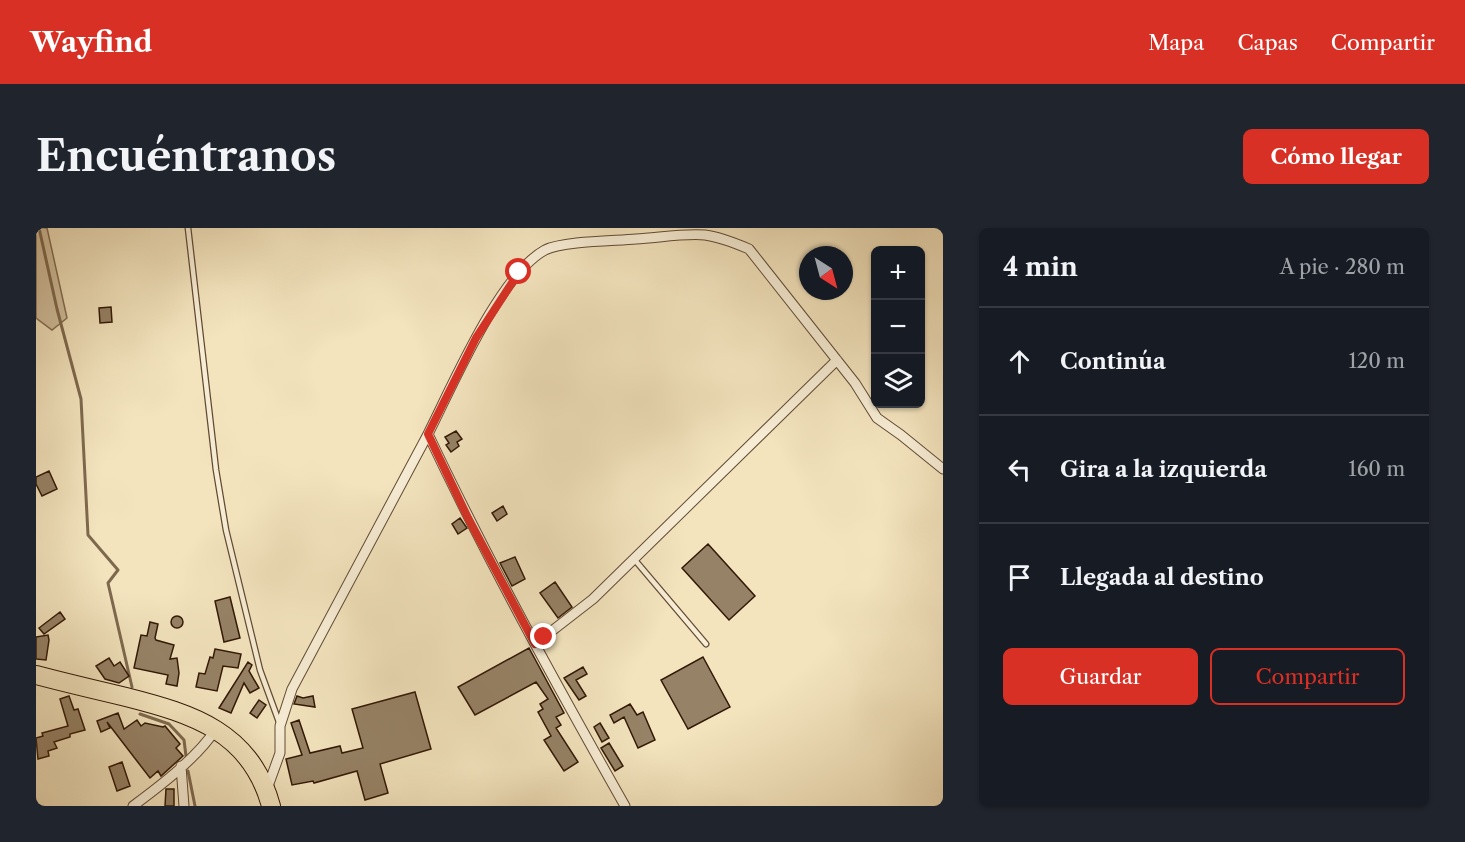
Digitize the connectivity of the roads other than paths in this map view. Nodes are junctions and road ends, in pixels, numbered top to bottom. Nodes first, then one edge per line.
1 (188, 228) edge
2 (837, 360) junction
3 (428, 434) junction
4 (943, 469) edge
5 (634, 559) junction
6 (535, 644) junction
7 (706, 644) dead end
8 (36, 675) edge
9 (280, 726) junction
10 (216, 729) junction
11 (181, 766) junction
12 (269, 798) edge
13 (133, 806) edge
14 (184, 806) edge
15 (625, 806) edge

1 - 9 lane
2 - 3 street
2 - 4 street
2 - 5 street
3 - 6 street
3 - 9 street
5 - 6 street
5 - 7 lane
6 - 15 street
8 - 10 highway
9 - 12 street
10 - 11 street
10 - 12 highway
11 - 13 street
11 - 14 street

